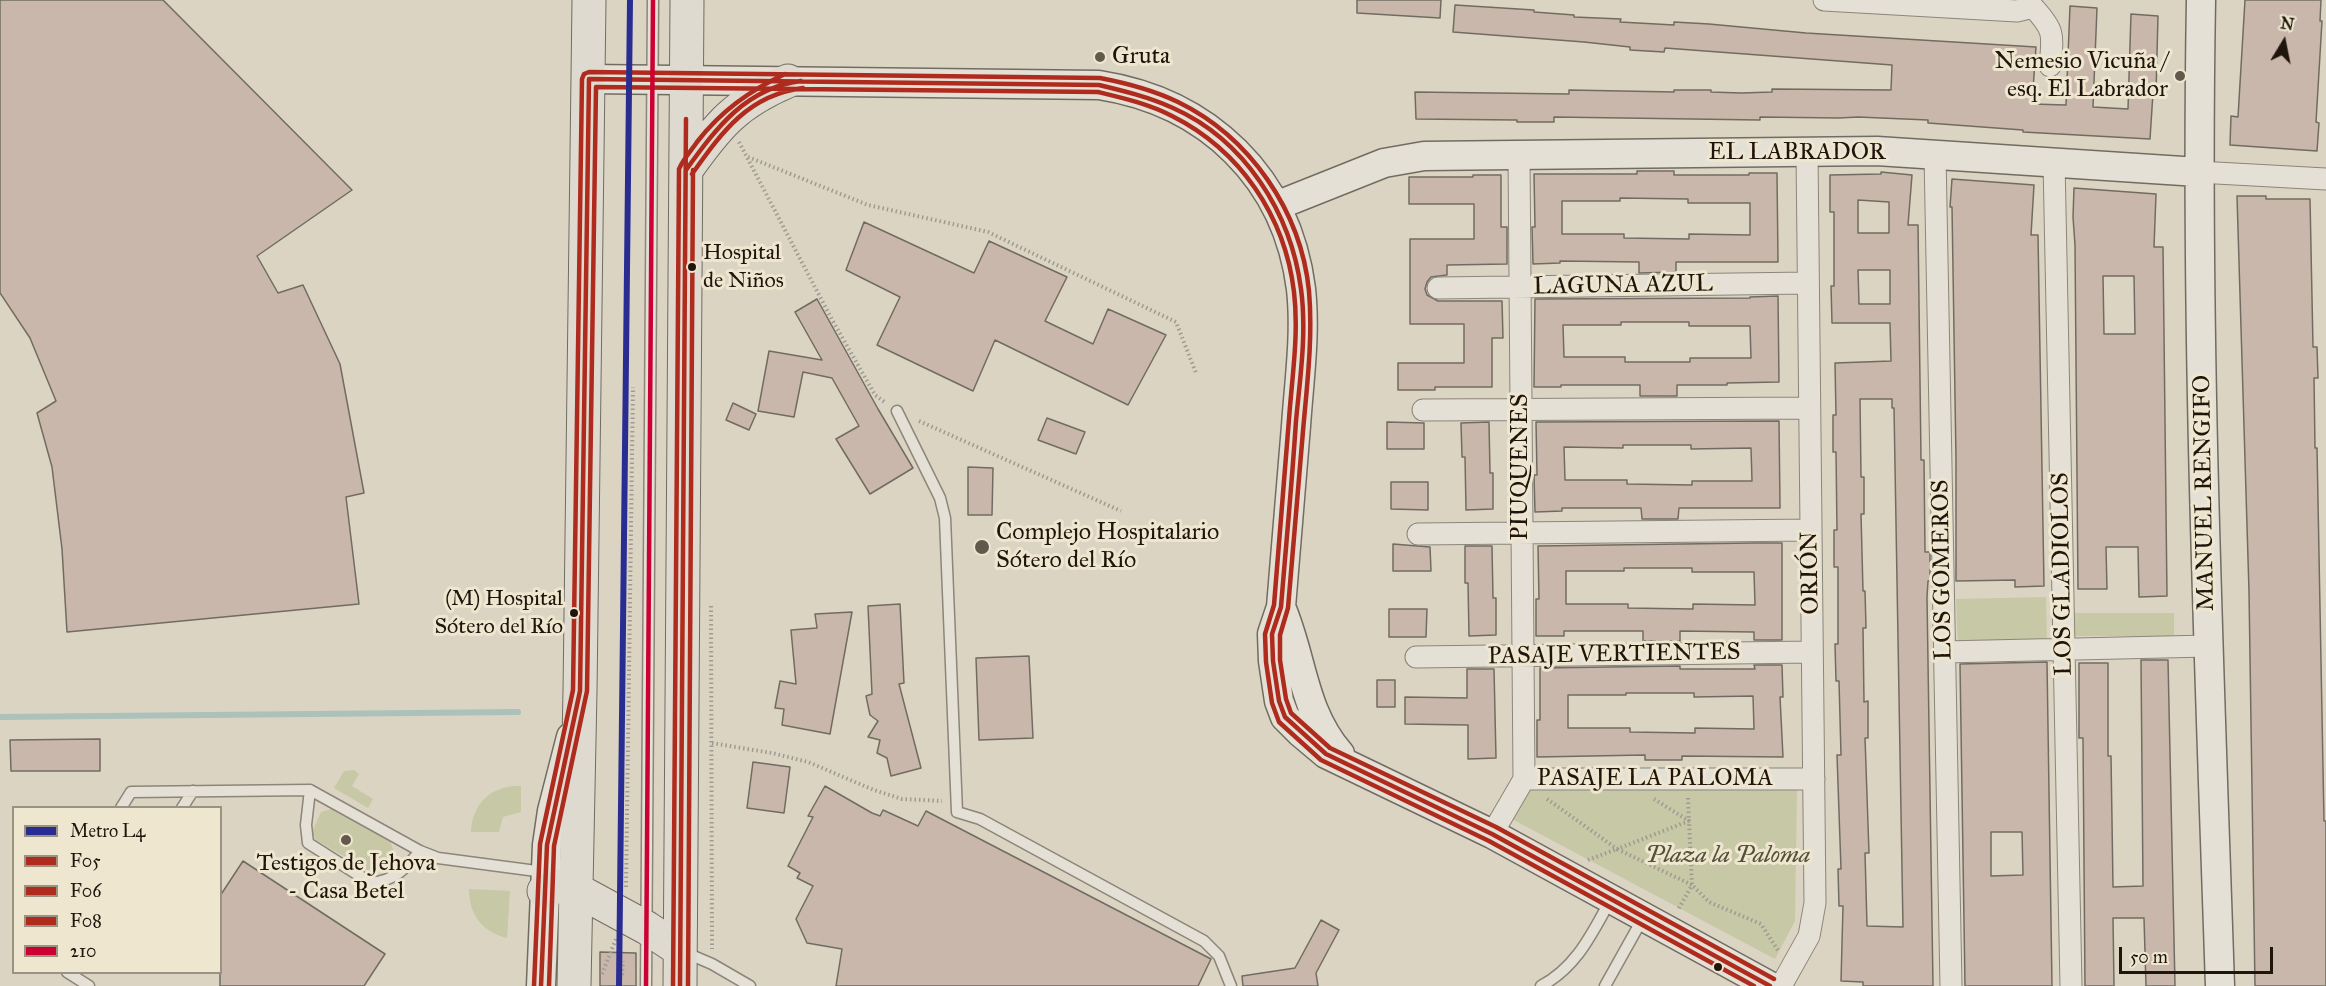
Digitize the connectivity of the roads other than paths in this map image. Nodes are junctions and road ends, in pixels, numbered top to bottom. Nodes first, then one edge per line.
1 (590, 0) edge
2 (654, 0) edge
3 (687, 0) edge
4 (1824, 0) edge
5 (2201, 0) edge
6 (1921, 3) edge
7 (2035, 4) edge
8 (2050, 66) dead end
9 (589, 79) junction
10 (653, 79) junction
11 (687, 80) junction
12 (788, 81) junction
13 (1807, 152) junction
14 (1519, 155) junction
15 (1935, 155) junction
16 (2054, 162) junction
17 (686, 170) junction
18 (2198, 172) junction
19 (2326, 179) edge
20 (1276, 206) junction
21 (1808, 283) junction
22 (1520, 287) junction
23 (1438, 288) dead end
24 (1809, 408) junction
25 (1423, 410) dead end
26 (1521, 410) junction
27 (897, 411) road end
28 (1811, 530) junction
29 (1522, 533) junction
30 (1418, 534) dead end
31 (2208, 646) junction
32 (2064, 649) junction
33 (1812, 652) junction
34 (1944, 652) junction
35 (1523, 656) junction
36 (1416, 657) dead end
37 (1524, 779) junction
38 (1814, 779) junction
39 (310, 790) junction
40 (193, 791) junction
41 (122, 806) edge
42 (183, 806) edge
43 (1492, 834) junction
44 (420, 851) junction
45 (555, 884) junction
46 (1611, 899) junction
47 (636, 922) junction
48 (1656, 924) junction
49 (680, 950) junction
50 (72, 974) edge
51 (1781, 981) edge
52 (587, 983) edge
53 (89, 986) edge
54 (541, 986) edge
55 (646, 986) edge
56 (680, 986) edge
57 (750, 986) edge
58 (1231, 986) edge
59 (1541, 986) edge
60 (1605, 986) edge
61 (1951, 986) edge
62 (2071, 986) edge
63 (2220, 986) edge

1 - 9 main road
2 - 10 lane
3 - 11 main road
4 - 6 street
5 - 18 street, MANUEL RENGIFO
6 - 7 street
7 - 8 street
9 - 10 street
9 - 45 main road
10 - 11 street
10 - 47 lane
11 - 12 street
11 - 17 main road
12 - 17 main road
12 - 20 street
13 - 14 street, EL LABRADOR
13 - 15 street, EL LABRADOR
13 - 21 street, ORIÓN
14 - 20 street, EL LABRADOR
14 - 22 street, PIUQUENES
15 - 16 street, EL LABRADOR
15 - 34 street, LOS GOMEROS
16 - 18 street, EL LABRADOR
16 - 32 street, LOS GLADIOLOS
17 - 49 main road
18 - 19 street, EL LABRADOR
18 - 31 street, MANUEL RENGIFO
20 - 43 street
21 - 22 street, LAGUNA AZUL
21 - 24 street, ORIÓN
22 - 23 street, LAGUNA AZUL
22 - 26 street, PIUQUENES
24 - 26 street
24 - 28 street, ORIÓN
25 - 26 street
26 - 29 street, PIUQUENES
27 - 58 lane
28 - 29 street
28 - 33 street, ORIÓN
29 - 30 street
29 - 35 street, PIUQUENES
31 - 32 street
31 - 63 street, MANUEL RENGIFO
32 - 34 street
32 - 62 street, LOS GLADIOLOS
33 - 35 street, PASAJE VERTIENTES
33 - 38 street, ORIÓN
34 - 61 street, LOS GOMEROS
35 - 36 street, PASAJE VERTIENTES
35 - 37 street, PIUQUENES
37 - 38 street, PASAJE LA PALOMA
37 - 43 street, PASAJE LA PALOMA
38 - 51 street, ORIÓN
39 - 40 lane
39 - 44 lane
39 - 44 lane
40 - 41 lane
40 - 42 lane
43 - 46 street
44 - 45 lane
45 - 47 main road
45 - 52 main road
45 - 54 street
46 - 48 street
46 - 59 lane
47 - 49 main road
47 - 55 lane
48 - 51 street
48 - 60 lane
49 - 56 main road
49 - 57 lane
50 - 53 lane

